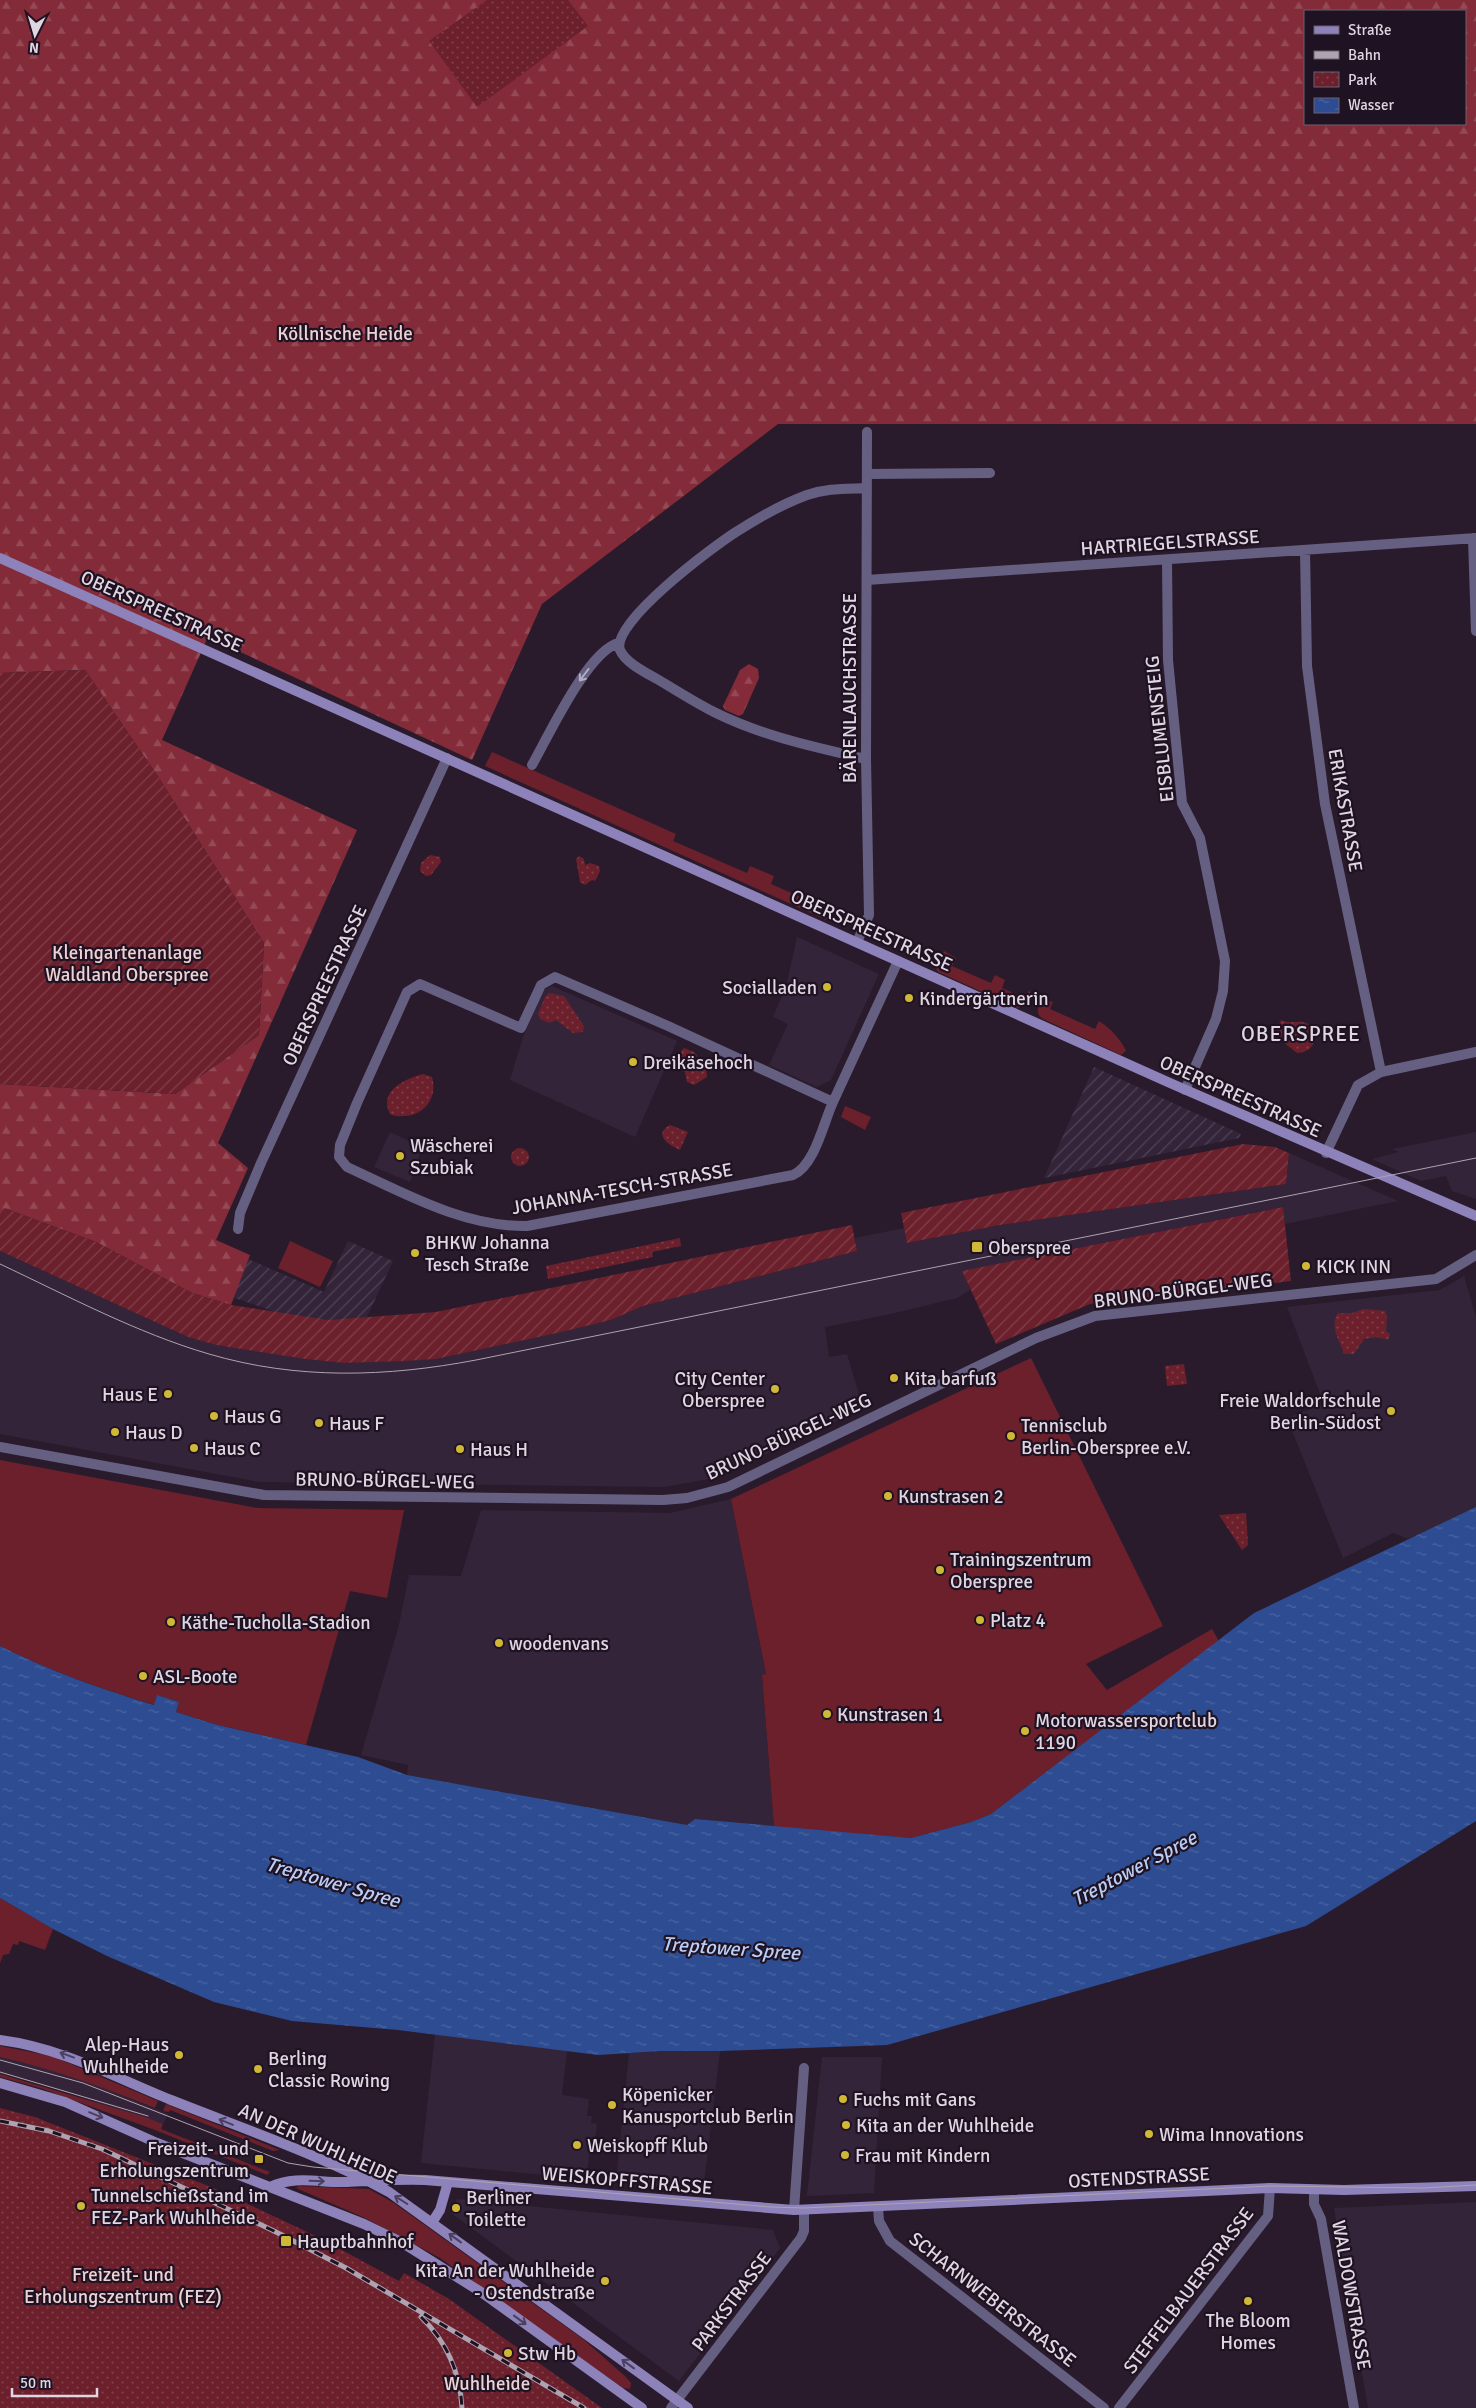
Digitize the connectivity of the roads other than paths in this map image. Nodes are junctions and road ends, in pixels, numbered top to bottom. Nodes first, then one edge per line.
1 (867, 432) dead end
2 (990, 473) dead end
3 (867, 474) junction
4 (867, 488) junction
5 (1474, 538) edge
6 (1305, 550) junction
7 (0, 558) edge
8 (1167, 561) junction
9 (867, 580) junction
10 (1476, 631) edge
11 (619, 643) junction
12 (447, 758) junction
13 (866, 759) junction
14 (532, 765) dead end
15 (857, 942) junction
16 (898, 961) junction
17 (1476, 1052) edge
18 (1381, 1072) junction
19 (1185, 1090) junction
20 (833, 1102) junction
21 (1326, 1153) junction
22 (1476, 1216) edge
23 (238, 1229) dead end
24 (1476, 1254) edge
25 (0, 1447) edge
26 (0, 2040) edge
27 (804, 2068) dead end
28 (0, 2082) edge
29 (368, 2181) junction
30 (448, 2182) junction
31 (1476, 2186) edge
32 (270, 2187) junction
33 (1270, 2188) junction
34 (1314, 2190) junction
35 (878, 2207) junction
36 (799, 2210) junction
37 (433, 2222) junction
38 (674, 2404) edge
39 (642, 2408) edge
40 (688, 2408) edge
41 (1104, 2408) edge
42 (1119, 2408) edge
43 (1354, 2408) edge

1 - 3 street, BÄRENLAUCHSTRASSE
2 - 3 street
3 - 4 street, BÄRENLAUCHSTRASSE
4 - 9 street, BÄRENLAUCHSTRASSE
4 - 11 street
5 - 6 street, HARTRIEGELSTRASSE
5 - 10 street
6 - 8 street, HARTRIEGELSTRASSE
6 - 18 street, ERIKASTRASSE
7 - 12 main road, OBERSPREESTRASSE
8 - 9 street, HARTRIEGELSTRASSE
8 - 19 street, EISBLUMENSTEIG
9 - 13 street, BÄRENLAUCHSTRASSE
11 - 13 street
11 -> 14 street
12 - 15 main road, OBERSPREESTRASSE
12 - 23 street, OBERSPREESTRASSE
13 - 15 street, BÄRENLAUCHSTRASSE
15 - 16 main road, OBERSPREESTRASSE
16 - 19 main road, OBERSPREESTRASSE
16 - 20 street, JOHANNA-TESCH-STRASSE
17 - 18 street
18 - 21 street
19 - 21 main road, OBERSPREESTRASSE
20 - 20 street, JOHANNA-TESCH-STRASSE
21 - 22 main road, OBERSPREESTRASSE
24 - 25 street, BRUNO-BÜRGEL-WEG
29 -> 26 main road, AN DER WUHLHEIDE
27 - 36 street, PARKSTRASSE
28 -> 32 main road
29 - 30 main road, WEISKOPFFSTRASSE
32 -> 29 main road, WEISKOPFFSTRASSE
37 -> 29 main road, AN DER WUHLHEIDE
30 - 36 main road, WEISKOPFFSTRASSE
30 - 37 main road
31 - 34 main road, OSTENDSTRASSE
32 -> 39 main road
33 - 34 main road, OSTENDSTRASSE
33 - 35 main road, OSTENDSTRASSE
33 - 42 street, STEFFELBAUERSTRASSE
34 - 43 street, WALDOWSTRASSE
35 - 36 main road, OSTENDSTRASSE
35 - 41 street, SCHARNWEBERSTRASSE
36 - 38 street, PARKSTRASSE
38 -> 37 main road, AN DER WUHLHEIDE
38 - 40 main road, AN DER WUHLHEIDE

